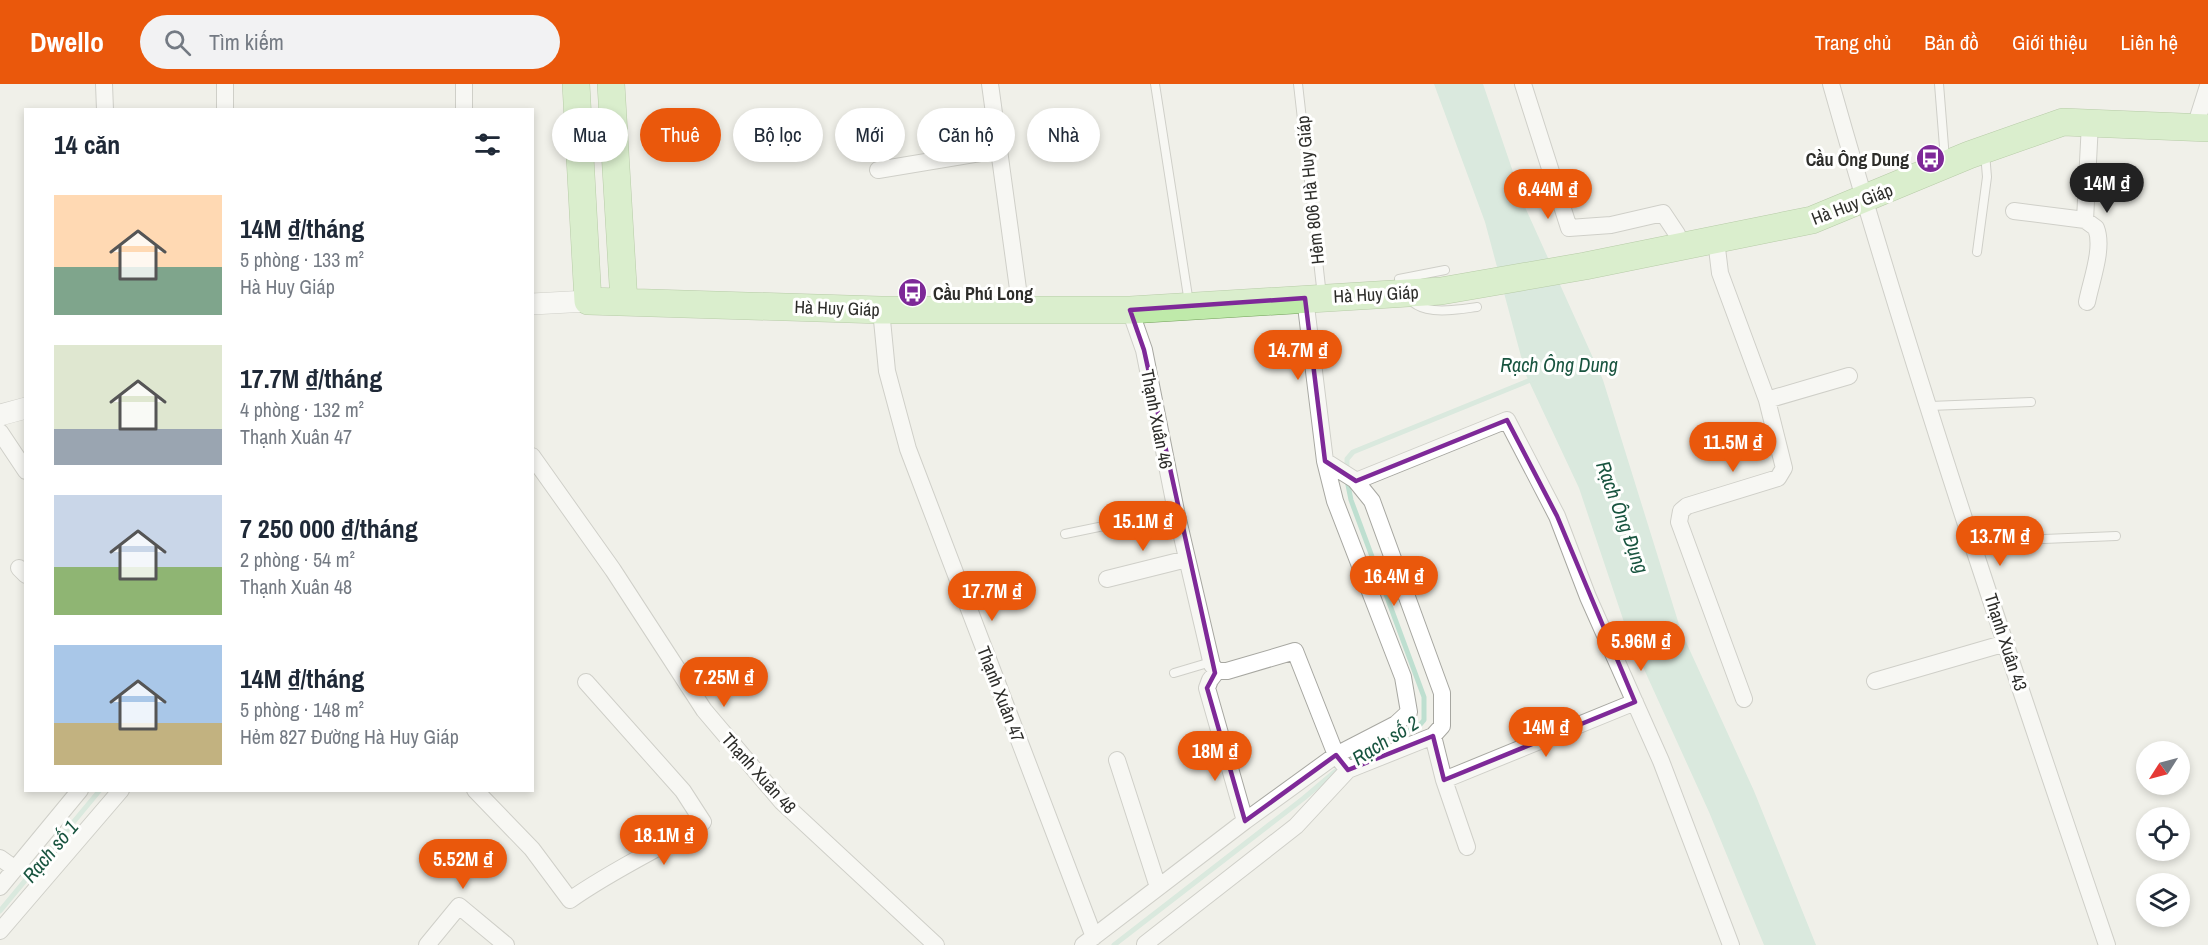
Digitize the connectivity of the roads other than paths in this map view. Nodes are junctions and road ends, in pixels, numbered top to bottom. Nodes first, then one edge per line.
1 (104, 84) edge
2 (225, 84) edge
3 (464, 84) edge
4 (576, 84) edge
5 (611, 84) edge
6 (990, 84) edge
7 (1155, 84) edge
8 (1298, 84) edge
9 (1523, 84) edge
10 (1831, 84) edge
11 (1939, 84) edge
12 (2208, 86) edge
13 (105, 108) edge
14 (225, 108) edge
15 (464, 108) edge
16 (993, 108) edge
17 (2091, 123) junction
18 (2201, 127) edge
19 (1984, 150) junction
20 (926, 162) edge
21 (1000, 162) edge
22 (1946, 166) junction
23 (878, 170) dead end
24 (1864, 200) junction
25 (2014, 211) dead end
26 (2085, 220) junction
27 (1716, 240) junction
28 (1675, 247) junction
29 (1977, 252) dead end
30 (1402, 293) junction
31 (1313, 297) junction
32 (588, 301) junction
33 (624, 302) junction
34 (2086, 302) dead end
35 (534, 304) edge
36 (1189, 305) junction
37 (1477, 307) dead end
38 (881, 310) junction
39 (1130, 310) junction
40 (1021, 311) junction
41 (1849, 376) dead end
42 (1767, 400) junction
43 (2031, 402) dead end
44 (1930, 406) junction
45 (24, 409) edge
46 (0, 415) edge
47 (0, 432) edge
48 (534, 459) edge
49 (1332, 464) junction
50 (24, 468) edge
51 (1356, 481) junction
52 (1176, 511) junction
53 (1065, 534) dead end
54 (2115, 536) dead end
55 (1973, 542) junction
56 (1187, 559) junction
57 (1107, 579) dead end
58 (2006, 643) junction
59 (1214, 666) junction
60 (1174, 673) dead end
61 (1875, 681) dead end
62 (586, 682) dead end
63 (1744, 699) dead end
64 (1635, 702) junction
65 (1433, 736) junction
66 (1336, 754) junction
67 (1117, 760) dead end
68 (1348, 770) junction
69 (1444, 780) junction
70 (78, 792) edge
71 (120, 792) edge
72 (478, 792) edge
73 (1245, 821) junction
74 (1467, 847) dead end
75 (0, 858) edge
76 (15, 868) junction
77 (0, 887) edge
78 (1158, 887) junction
79 (0, 931) edge
80 (1088, 941) edge
81 (427, 945) edge
82 (506, 945) edge
83 (936, 945) edge
84 (1145, 945) edge
85 (1731, 945) edge
86 (2107, 945) edge
87 (2115, 945) edge

1 - 13 street
2 - 14 street
3 - 15 street
4 - 32 main road
5 - 33 main road
6 - 16 street
7 - 36 lane
8 - 31 lane, Hẻm 806 Hà Huy Giáp
9 - 28 street
10 - 24 street, Thạnh Xuân 43
11 - 22 lane
12 - 18 street
17 - 18 main road, Hà Huy Giáp
17 - 19 main road, Hà Huy Giáp
17 - 26 street
19 - 22 main road, Hà Huy Giáp
19 - 29 lane
20 - 23 street
21 - 40 street
22 - 24 main road, Hà Huy Giáp
24 - 27 main road, Hà Huy Giáp
24 - 44 street, Thạnh Xuân 43
25 - 26 street
26 - 34 street
27 - 28 main road, Hà Huy Giáp
27 - 42 street
28 - 30 main road, Hà Huy Giáp
30 - 31 main road, Hà Huy Giáp
30 - 37 lane
31 - 36 main road, Hà Huy Giáp
31 - 49 street
32 - 33 main road, Hà Huy Giáp
32 - 35 street, Hà Huy Giáp
33 - 38 main road, Hà Huy Giáp
36 - 39 main road, Hà Huy Giáp
38 - 40 main road, Hà Huy Giáp
38 - 80 street, Thạnh Xuân 47
39 - 40 main road, Hà Huy Giáp
39 - 52 street, Thạnh Xuân 46
41 - 42 street
42 - 63 street
43 - 44 lane
44 - 55 street, Thạnh Xuân 43
45 - 46 street
47 - 50 street
48 - 83 street, Thạnh Xuân 48
49 - 51 street
49 - 66 street
51 - 64 street
51 - 65 street
52 - 53 lane
52 - 56 street, Thạnh Xuân 46
54 - 55 lane
55 - 58 street, Thạnh Xuân 43
56 - 57 street
56 - 59 street, Thạnh Xuân 46
58 - 61 street
58 - 86 street, Thạnh Xuân 43
59 - 60 lane
59 - 66 street
59 - 73 street
62 - 72 street
64 - 69 street
64 - 85 street
65 - 68 street
65 - 69 street
66 - 68 street
66 - 73 street
67 - 78 street
68 - 84 street
69 - 74 street
70 - 76 street
71 - 79 street
73 - 78 street
75 - 76 street
76 - 77 street
78 - 80 street
81 - 82 street
86 - 87 lane

